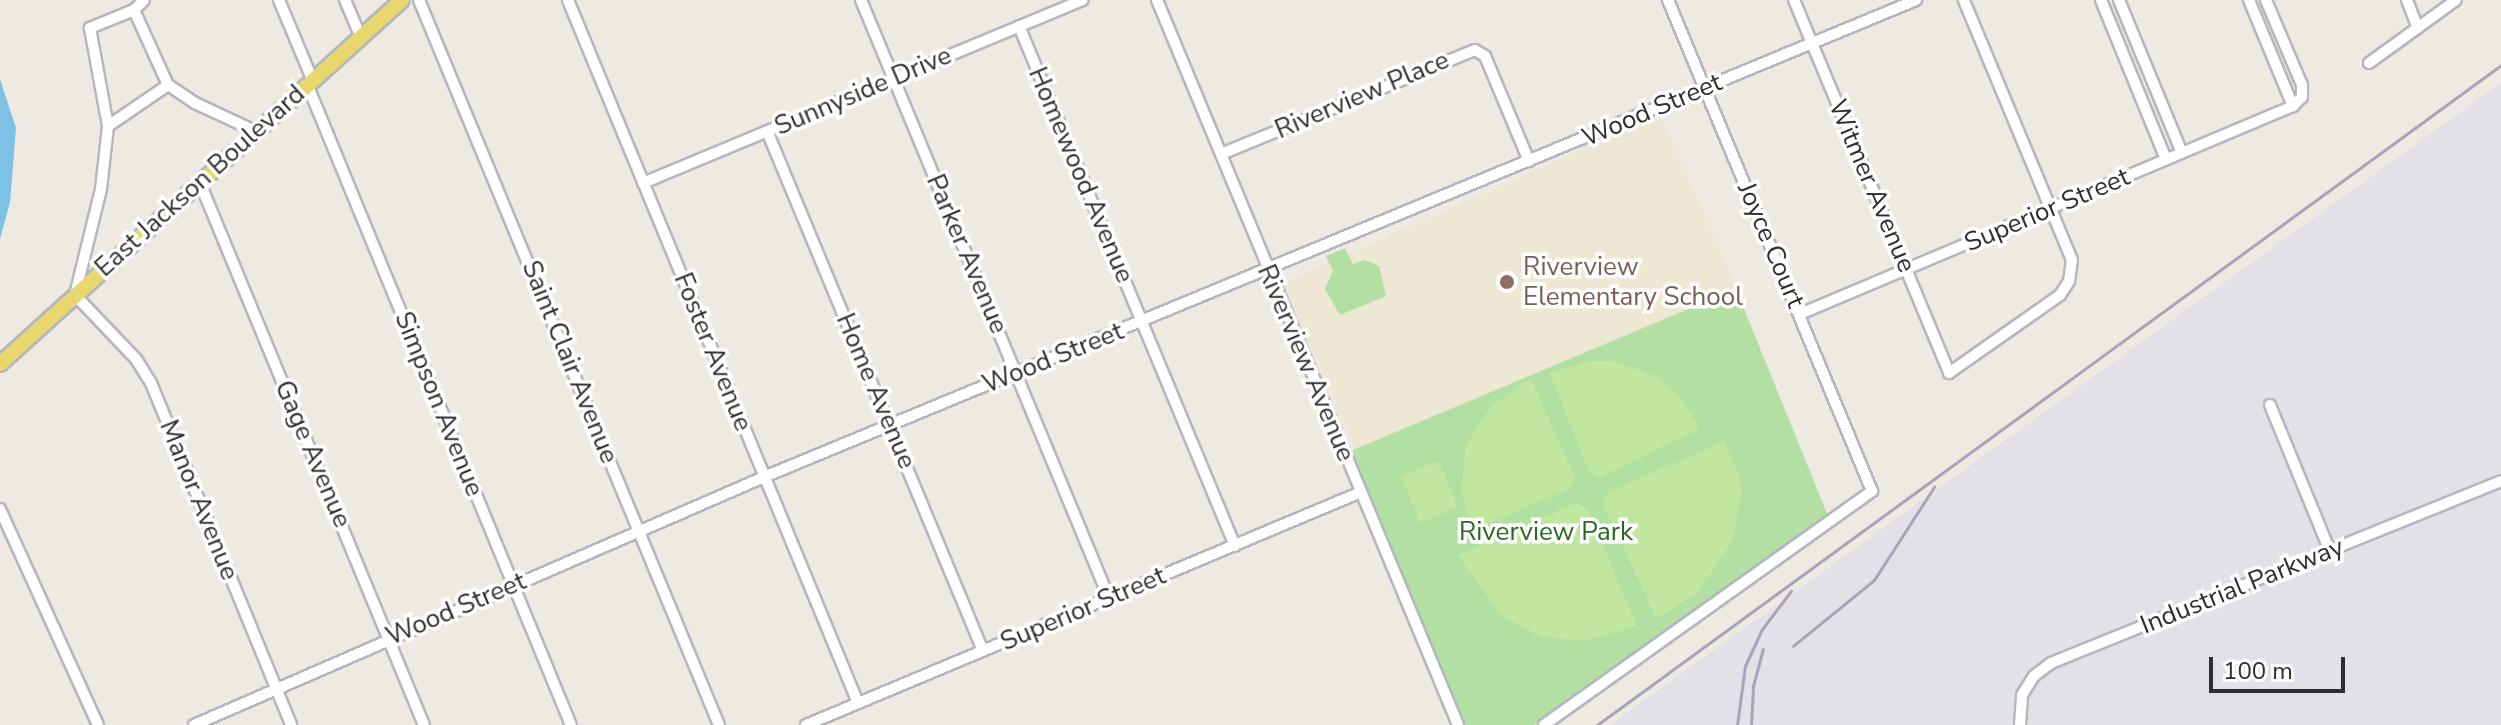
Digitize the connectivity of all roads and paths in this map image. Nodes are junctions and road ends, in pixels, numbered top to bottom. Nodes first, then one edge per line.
1 (144, 0) edge
2 (279, 0) edge
3 (345, 0) edge
4 (402, 0) edge
5 (419, 0) edge
6 (568, 0) edge
7 (861, 0) edge
8 (1082, 0) edge
9 (1157, 0) edge
10 (1668, 0) edge
11 (1794, 0) edge
12 (1916, 0) edge
13 (1964, 0) edge
14 (2101, 0) edge
15 (2119, 0) edge
16 (2249, 0) edge
17 (2266, 0) edge
18 (2407, 0) edge
19 (2456, 0) edge
20 (134, 10) junction
21 (1019, 26) junction
22 (2418, 28) junction
23 (360, 36) junction
24 (1812, 43) junction
25 (2369, 63) dead end
26 (893, 79) junction
27 (310, 81) junction
28 (168, 85) junction
29 (1704, 87) junction
30 (2293, 106) junction
31 (108, 126) junction
32 (255, 131) junction
33 (767, 131) junction
34 (2182, 153) junction
35 (1221, 154) junction
36 (2166, 159) junction
37 (1529, 161) junction
38 (200, 183) junction
39 (643, 183) junction
40 (2050, 209) junction
41 (1267, 269) junction
42 (1907, 269) junction
43 (75, 295) junction
44 (1800, 314) junction
45 (1142, 321) junction
46 (0, 364) edge
47 (1017, 373) junction
48 (2270, 405) dead end
49 (890, 425) junction
50 (764, 477) junction
51 (2501, 481) edge
52 (1361, 492) junction
53 (0, 509) edge
54 (639, 530) junction
55 (1235, 546) junction
56 (2330, 551) junction
57 (514, 584) junction
58 (1109, 598) junction
59 (389, 638) junction
60 (983, 651) junction
61 (276, 689) junction
62 (858, 703) junction
63 (98, 725) edge
64 (194, 725) edge
65 (291, 725) edge
66 (424, 725) edge
67 (571, 725) edge
68 (719, 725) edge
69 (806, 725) edge
70 (1458, 725) edge
71 (1544, 725) edge
72 (2020, 725) edge

1 - 20 street
2 - 27 street, Simpson Avenue
3 - 23 street
4 - 23 main road, East Jackson Boulevard
5 - 54 street, Saint Clair Avenue
6 - 39 street, Foster Avenue
7 - 26 street, Parker Avenue
8 - 21 street, Sunnyside Drive
9 - 35 street, Riverview Avenue
10 - 29 street, Joyce Court
11 - 24 street, Witmer Avenue
12 - 24 street, Wood Street
13 - 40 street
14 - 36 street
15 - 34 street
16 - 30 street
17 - 30 street
18 - 22 street
19 - 22 street
20 - 28 street
20 - 31 street
21 - 26 street, Sunnyside Drive
21 - 45 street, Homewood Avenue
22 - 25 street
23 - 27 main road, East Jackson Boulevard
24 - 29 street, Wood Street
24 - 42 street, Witmer Avenue
26 - 33 street, Sunnyside Drive
26 - 47 street, Parker Avenue
27 - 32 main road, East Jackson Boulevard
27 - 57 street, Simpson Avenue
28 - 31 street
28 - 32 street
29 - 37 street, Wood Street
29 - 44 street, Joyce Court
30 - 34 street, Superior Street
31 - 43 street
32 - 38 main road, East Jackson Boulevard
33 - 39 street, Sunnyside Drive
33 - 49 street, Home Avenue
34 - 36 street, Superior Street
35 - 37 street, Riverview Place
35 - 41 street, Riverview Avenue
36 - 40 street, Superior Street
37 - 41 street, Wood Street
38 - 43 main road, East Jackson Boulevard
38 - 59 street, Gage Avenue
39 - 50 street, Foster Avenue
40 - 42 street, Superior Street
40 - 42 street, Witmer Avenue
41 - 45 street, Wood Street
41 - 52 street, Riverview Avenue
42 - 44 street, Superior Street
43 - 46 main road, East Jackson Boulevard
43 - 61 street, Manor Avenue
44 - 71 street, Joyce Court
45 - 47 street, Wood Street
45 - 55 street, Homewood Avenue
47 - 49 street, Wood Street
47 - 58 street, Parker Avenue
48 - 56 street
49 - 50 street, Wood Street
49 - 60 street, Home Avenue
50 - 54 street, Wood Street
50 - 62 street, Foster Avenue
51 - 56 street, Industrial Parkway
52 - 55 street, Superior Street
52 - 70 street, Riverview Avenue
53 - 63 street
54 - 57 street, Wood Street
54 - 68 street, Saint Clair Avenue
55 - 58 street, Superior Street
56 - 72 street, Industrial Parkway
57 - 59 street, Wood Street
57 - 67 street, Simpson Avenue
58 - 60 street, Superior Street
59 - 61 street, Wood Street
59 - 66 street, Gage Avenue
60 - 62 street, Superior Street
61 - 64 street, Wood Street
61 - 65 street, Manor Avenue
62 - 69 street, Superior Street

